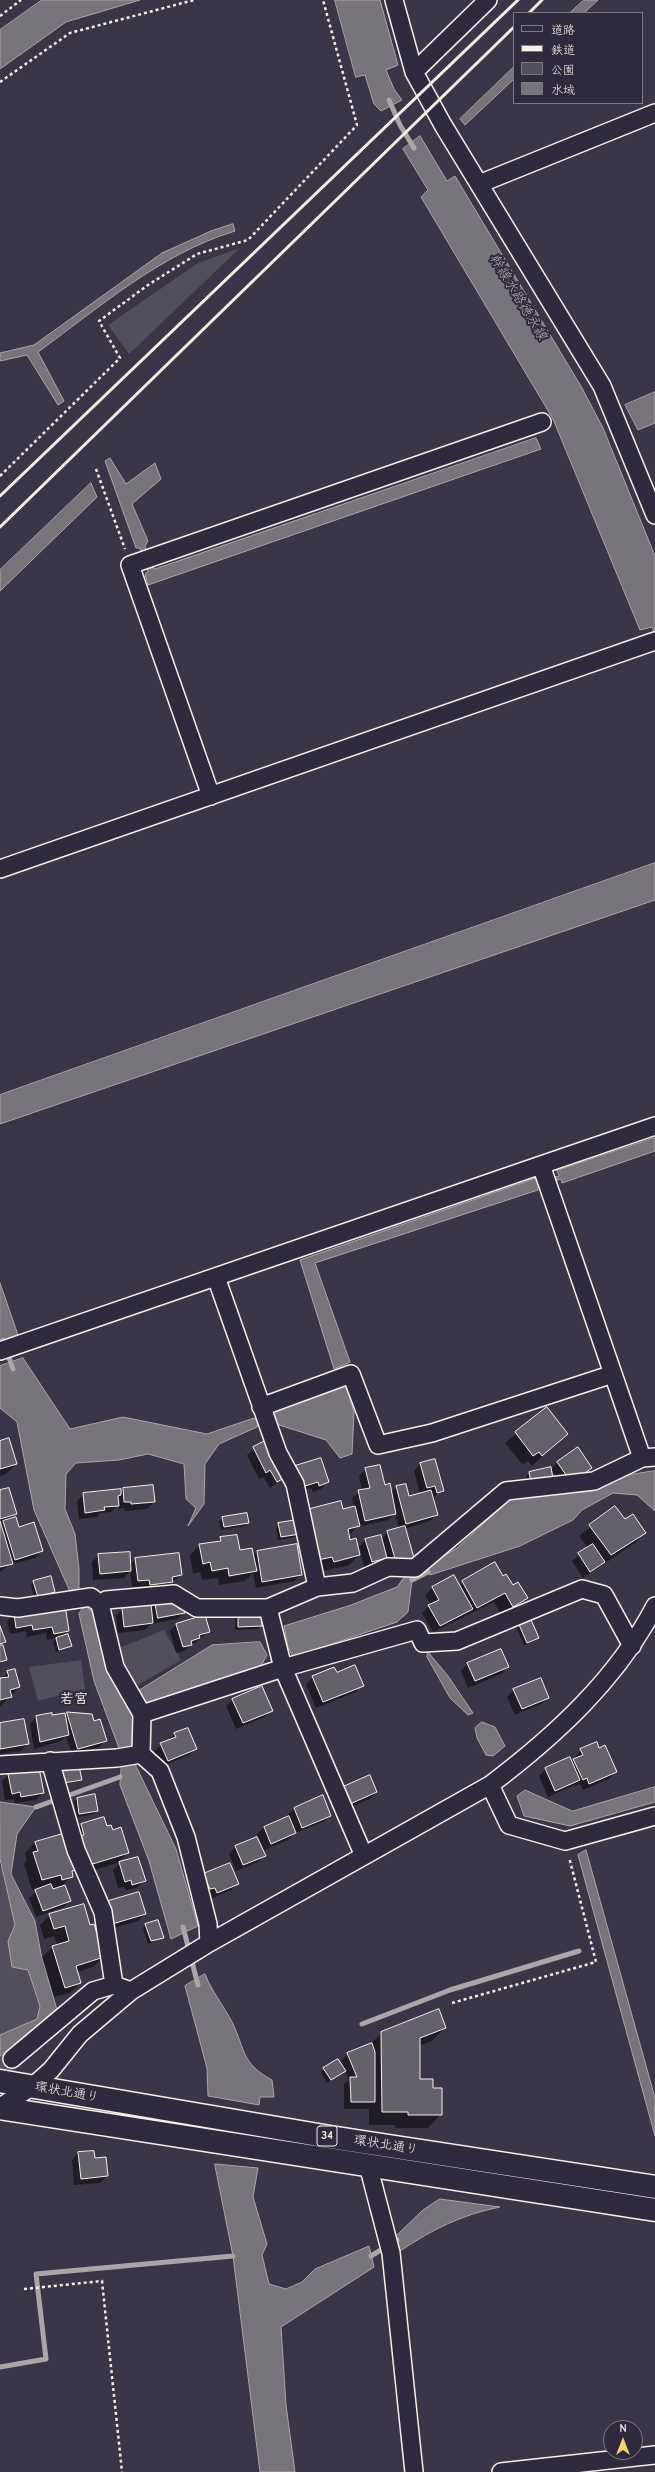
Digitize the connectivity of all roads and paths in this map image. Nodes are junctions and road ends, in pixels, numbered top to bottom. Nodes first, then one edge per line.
1 (21, 0) edge
2 (194, 0) edge
3 (322, 0) edge
4 (394, 0) edge
5 (488, 0) edge
6 (0, 16) edge
7 (414, 72) junction
8 (0, 82) edge
9 (655, 113) edge
10 (479, 184) junction
11 (542, 422) dead end
12 (96, 469) dead end
13 (0, 476) edge
14 (655, 514) edge
15 (134, 564) junction
16 (654, 642) edge
17 (211, 796) junction
18 (0, 868) edge
19 (655, 1126) edge
20 (542, 1168) junction
21 (216, 1277) junction
22 (7, 1349) edge
23 (613, 1374) junction
24 (264, 1416) junction
25 (648, 1457) edge
26 (318, 1587) junction
27 (96, 1600) junction
28 (0, 1606) edge
29 (655, 1606) edge
30 (268, 1608) junction
31 (632, 1646) junction
32 (283, 1668) junction
33 (140, 1711) junction
34 (141, 1754) junction
35 (50, 1761) junction
36 (0, 1766) edge
37 (490, 1785) junction
38 (655, 1816) edge
39 (565, 1841) junction
40 (364, 1856) junction
41 (210, 1943) junction
42 (114, 1985) junction
43 (131, 1991) junction
44 (452, 2003) dead end
45 (12, 2059) tunnel mouth
46 (0, 2081) edge
47 (33, 2086) junction
48 (0, 2108) edge
49 (368, 2165) junction
50 (655, 2187) edge
51 (655, 2210) edge
52 (24, 2288) dead end
53 (655, 2455) edge
54 (622, 2465) edge
55 (122, 2472) edge
56 (414, 2472) edge
57 (501, 2472) edge

1 - 6 path
2 - 8 path
3 - 13 path
4 - 7 street
5 - 7 street
7 - 10 street
9 - 10 street
10 - 14 street
11 - 15 street
12 - 15 path
15 - 17 street
16 - 17 street
17 - 18 street
19 - 20 street
20 - 21 street
20 - 23 street
21 - 22 street
21 - 24 street
23 - 24 street
23 - 25 street
24 - 26 street
25 - 26 street
26 - 30 street
27 - 28 street
27 - 30 street
27 - 33 street
29 - 31 street
30 - 32 street
31 - 32 street
31 - 37 street
32 - 33 street
32 - 40 street
33 - 34 street
34 - 35 street
34 - 41 street
35 - 36 street
35 - 42 street
37 - 39 street
37 - 40 street
38 - 39 street
39 - 44 path
40 - 41 street
41 - 43 street
42 - 43 street
42 - 45 street
43 - 47 street
46 - 47 highway, 環状北通り / 34
47 - 48 street
47 - 50 highway, 環状北通り / 34
48 - 49 highway, 環状北通り / 34
49 - 51 highway, 環状北通り / 34
49 - 56 street
52 - 55 path
53 - 54 street
54 - 57 street

